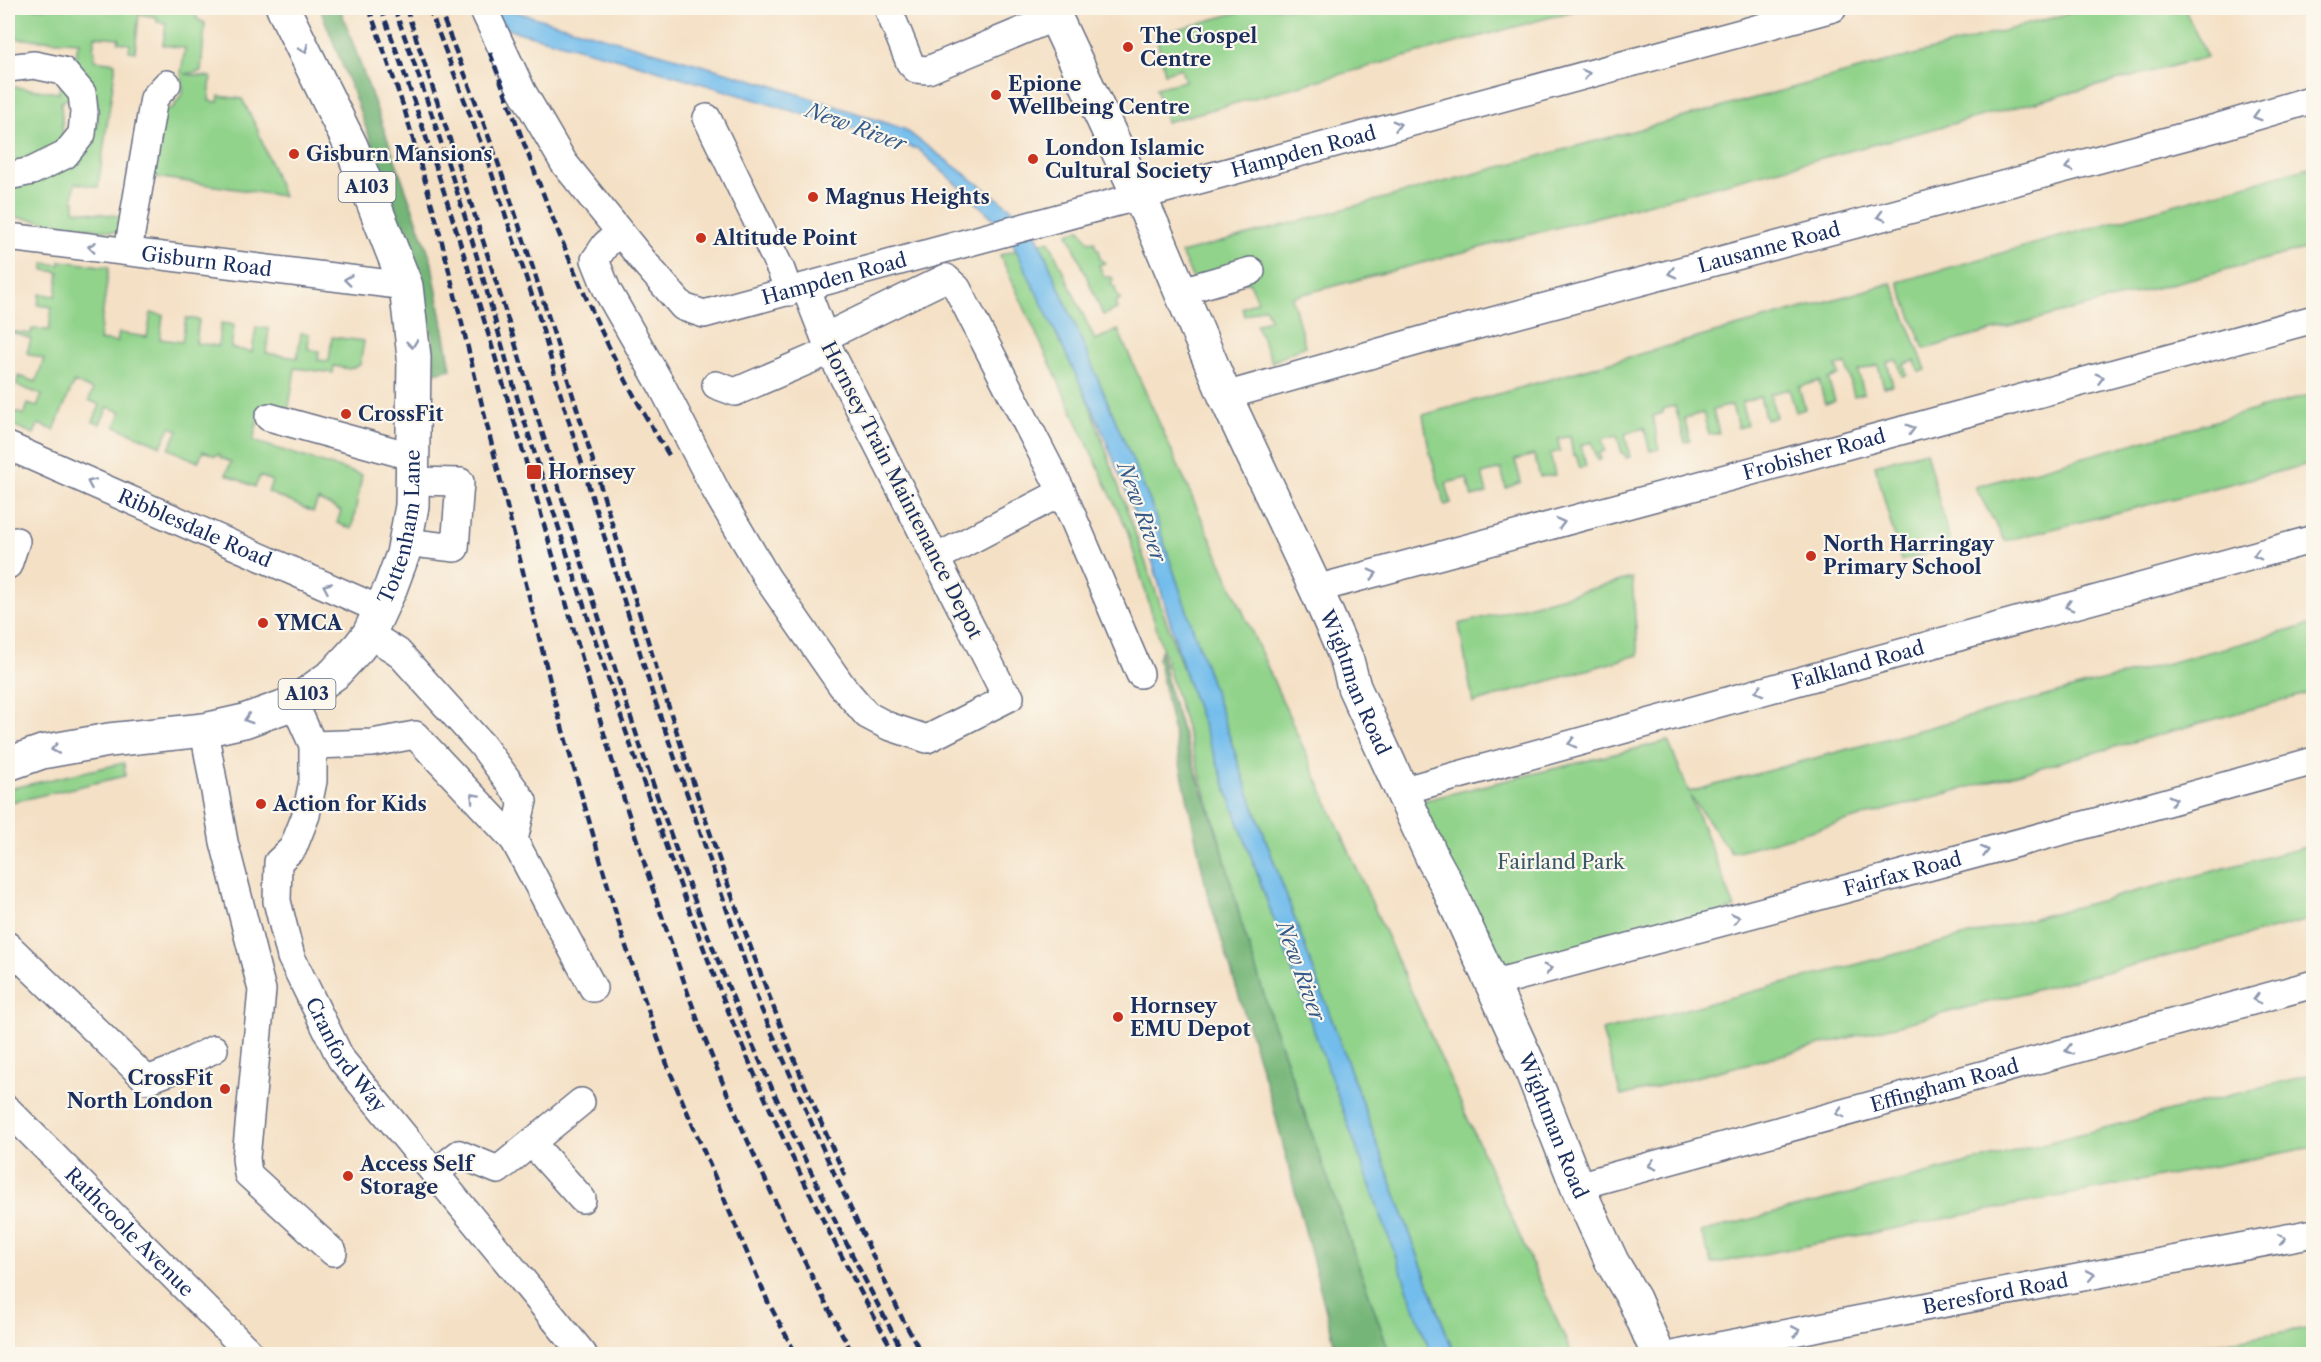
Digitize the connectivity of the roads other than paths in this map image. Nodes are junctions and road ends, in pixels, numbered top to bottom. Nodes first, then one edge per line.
1 (283, 8) edge
2 (483, 8) edge
3 (888, 8) edge
4 (1833, 8) edge
5 (1053, 12) edge
6 (8, 68) edge
7 (166, 84) dead end
8 (2313, 99) edge
9 (707, 118) dead end
10 (8, 176) edge
11 (1139, 195) junction
12 (620, 232) junction
13 (8, 237) edge
14 (128, 251) junction
15 (1251, 271) dead end
16 (406, 286) junction
17 (797, 289) junction
18 (1182, 291) junction
19 (2313, 319) edge
20 (827, 344) junction
21 (716, 385) dead end
22 (1225, 396) junction
23 (269, 417) dead end
24 (8, 446) edge
25 (414, 469) junction
26 (1062, 492) junction
27 (2313, 539) edge
28 (405, 542) junction
29 (936, 558) junction
30 (1316, 589) junction
31 (375, 622) junction
32 (1140, 674) dead end
33 (294, 702) junction
34 (204, 730) junction
35 (313, 745) junction
36 (2313, 761) edge
37 (8, 764) edge
38 (1401, 791) junction
39 (514, 840) junction
40 (8, 946) edge
41 (1491, 984) junction
42 (2313, 984) edge
43 (593, 988) dead end
44 (214, 1049) dead end
45 (581, 1102) dead end
46 (8, 1110) edge
47 (532, 1143) junction
48 (435, 1173) junction
49 (1577, 1186) junction
50 (582, 1199) dead end
51 (2313, 1233) edge
52 (333, 1251) dead end
53 (251, 1354) edge
54 (583, 1354) edge
55 (1658, 1354) edge
56 (1677, 1354) edge

1 -> 16 main road, Tottenham Lane / A103
2 - 12 street
3 - 5 street
11 -> 4 street, Hampden Road
5 - 11 main road, Wightman Road
6 - 10 street
7 - 14 street
8 -> 22 street, Lausanne Road
9 - 17 street, Hornsey Train Maintenance Depot
11 - 17 street, Hampden Road
11 - 18 main road, Wightman Road
12 - 17 street, Hampden Road
12 - 29 street, Hornsey Train Maintenance Depot
14 -> 13 street, Gisburn Road
16 -> 14 street, Gisburn Road
15 - 18 street
16 -> 25 main road, Tottenham Lane / A103
17 - 20 street, Hornsey Train Maintenance Depot
18 - 22 main road, Wightman Road
30 -> 19 street, Frobisher Road
20 - 21 street
20 - 26 street
20 - 29 street, Hornsey Train Maintenance Depot
22 - 30 main road, Wightman Road
23 - 25 street
31 -> 24 street, Ribblesdale Road
25 - 28 main road, Tottenham Lane / A103
25 - 28 street
26 - 29 street
26 - 32 street
27 -> 38 street, Falkland Road
28 - 31 main road, Tottenham Lane / A103
30 - 38 main road, Wightman Road
31 - 33 main road, Tottenham Lane / A103
31 - 39 street, Ribblesdale Road
33 -> 34 main road, Tottenham Lane / A103
33 - 35 street, Cranford Way
34 -> 37 main road, Tottenham Lane / A103
34 - 52 street
39 -> 35 street
35 - 48 street, Cranford Way
41 -> 36 street, Fairfax Road
38 - 41 main road, Wightman Road
39 - 43 street
40 - 44 street
41 - 49 main road, Wightman Road
42 -> 49 street, Effingham Road
45 - 47 street
46 - 53 street, Rathcoole Avenue
47 - 48 street
47 - 50 street
48 - 54 street, Cranford Way
49 - 55 main road, Wightman Road
56 -> 51 street, Beresford Road

